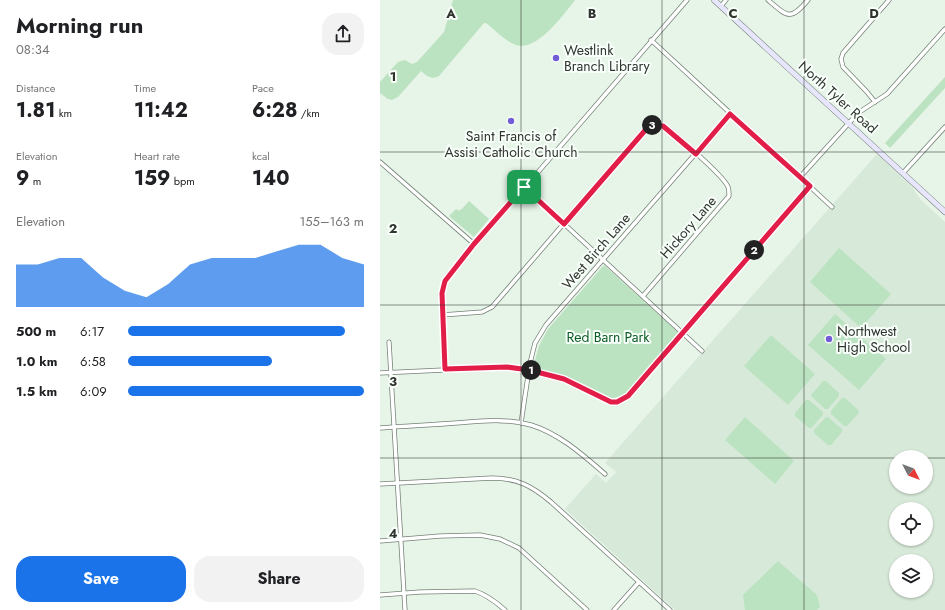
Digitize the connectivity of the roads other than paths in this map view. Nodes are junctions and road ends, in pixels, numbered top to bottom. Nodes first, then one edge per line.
1 (687, 0) edge
2 (714, 0) edge
3 (726, 0) edge
4 (768, 0) edge
5 (808, 0) edge
6 (889, 0) edge
7 (721, 6) junction
8 (945, 29) edge
9 (651, 40) junction
10 (875, 102) junction
11 (730, 114) junction
12 (848, 123) junction
13 (945, 127) edge
14 (696, 154) junction
15 (380, 162) edge
16 (903, 173) junction
17 (800, 177) junction
18 (810, 186) junction
19 (524, 187) junction
20 (832, 207) dead end
21 (945, 212) edge
22 (564, 224) junction
23 (474, 244) junction
24 (603, 260) junction
25 (643, 296) junction
26 (442, 315) junction
27 (683, 333) junction
28 (390, 342) dead end
29 (702, 351) dead end
30 (445, 369) junction
31 (529, 370) junction
32 (380, 373) edge
33 (392, 373) junction
34 (521, 423) junction
35 (395, 427) junction
36 (380, 428) edge
37 (605, 474) dead end
38 (398, 483) junction
39 (380, 484) edge
40 (400, 540) junction
41 (380, 541) edge
42 (639, 582) junction
43 (404, 593) junction
44 (380, 595) edge
45 (405, 610) edge
46 (505, 610) edge
47 (587, 610) edge
48 (614, 610) edge
49 (670, 610) edge

1 - 9 street
2 - 7 main road, North Tyler Road
3 - 7 street
4 - 5 street
6 - 10 street
7 - 12 main road, North Tyler Road
8 - 10 street
9 - 11 street
9 - 19 street
10 - 12 street
11 - 14 street, West Birch Lane
11 - 17 street
12 - 16 main road, North Tyler Road
12 - 17 street
13 - 16 street
14 - 22 street
14 - 24 street, West Birch Lane
14 - 25 street, Hickory Lane
15 - 23 street
16 - 21 main road, North Tyler Road
17 - 18 street
18 - 20 street
18 - 27 street
19 - 22 street
19 - 23 street
22 - 24 street
22 - 26 street
23 - 26 street
24 - 25 street
24 - 31 street, West Birch Lane
25 - 27 street
26 - 30 street
27 - 29 street
27 - 31 street
28 - 33 street
30 - 31 street
30 - 33 street
31 - 34 street, West Birch Lane
32 - 33 street
33 - 35 street
34 - 35 street
34 - 37 street
35 - 36 street
35 - 38 street
38 - 39 street
38 - 40 street
38 - 42 street
40 - 41 street
40 - 43 street
40 - 47 street
42 - 48 street
42 - 49 street
43 - 44 street
43 - 45 street
43 - 46 street

